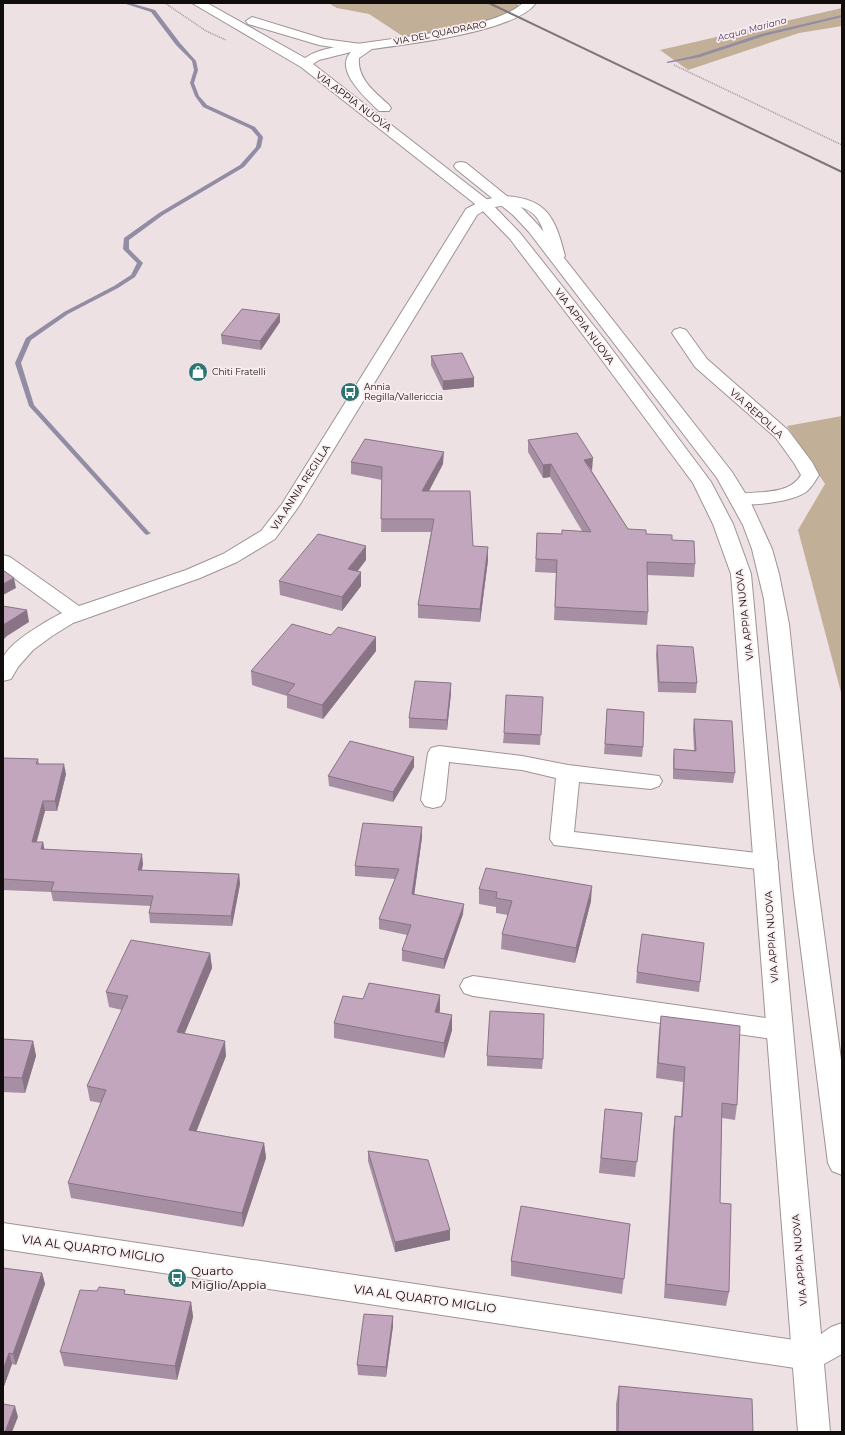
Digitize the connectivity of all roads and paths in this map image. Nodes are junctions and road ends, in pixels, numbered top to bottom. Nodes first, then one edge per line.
1 (198, 3) edge
2 (218, 3) edge
3 (530, 3) edge
4 (252, 21) junction
5 (363, 46) junction
6 (310, 61) junction
7 (674, 65) dead end
8 (384, 108) junction
9 (397, 117) dead end
10 (842, 145) edge
11 (453, 160) dead end
12 (505, 201) junction
13 (484, 204) junction
14 (680, 333) dead end
15 (740, 499) junction
16 (3, 562) edge
17 (76, 614) junction
18 (3, 674) edge
19 (568, 773) junction
20 (651, 781) dead end
21 (433, 800) dead end
22 (766, 862) junction
23 (473, 986) dead end
24 (779, 1030) junction
25 (842, 1163) edge
26 (3, 1236) edge
27 (842, 1337) edge
28 (808, 1356) junction
29 (814, 1432) edge

1 - 6 main road, VIA APPIA NUOVA
2 - 4 main road, VIA APPIA NUOVA
3 - 5 main road, VIA DEL QUADRARO
4 - 5 main road, VIA DEL QUADRARO
4 - 6 main road, VIA APPIA NUOVA
5 - 6 main road, VIA DEL QUADRARO
5 - 8 main road, VIA DEL QUADRARO
6 - 8 main road, VIA APPIA NUOVA
6 - 13 main road, VIA APPIA NUOVA
7 - 10 path
8 - 9 main road, VIA APPIA NUOVA
11 - 12 main road, VIA APPIA NUOVA
12 - 13 main road
12 - 15 main road, VIA APPIA NUOVA
13 - 17 main road, VIA ANNIA REGILLA
13 - 22 main road, VIA APPIA NUOVA
14 - 15 main road, VIA REPOLLA
15 - 25 main road, VIA APPIA NUOVA
16 - 17 main road
17 - 18 main road, VIA ANNIA REGILLA
19 - 20 main road
19 - 21 main road
19 - 22 main road
22 - 24 main road, VIA APPIA NUOVA
23 - 24 main road
24 - 28 main road, VIA APPIA NUOVA
26 - 28 main road, VIA AL QUARTO MIGLIO
27 - 28 main road
28 - 29 main road, VIA APPIA NUOVA

